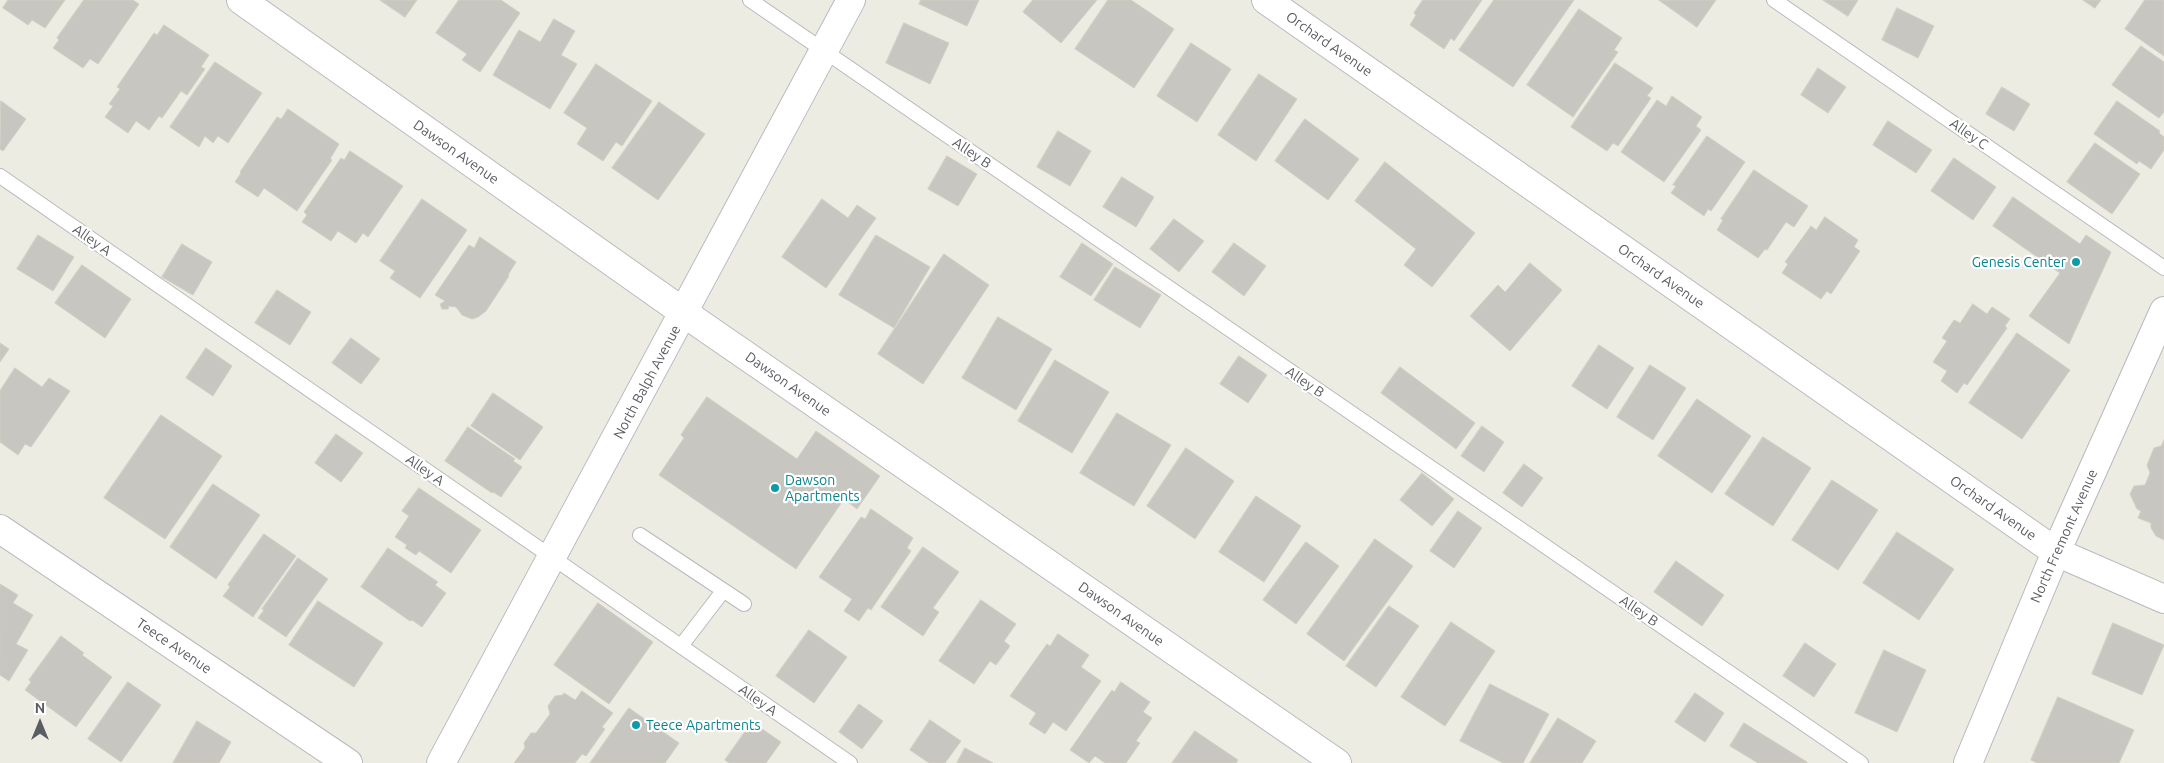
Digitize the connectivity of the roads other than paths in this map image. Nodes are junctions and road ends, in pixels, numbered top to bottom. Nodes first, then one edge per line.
1 (242, 0) edge
2 (750, 0) edge
3 (851, 0) edge
4 (1266, 0) edge
5 (1774, 0) edge
6 (824, 51) junction
7 (0, 176) edge
8 (2164, 268) edge
9 (684, 313) junction
10 (2162, 323) edge
11 (0, 529) edge
12 (640, 535) dead end
13 (2056, 552) junction
14 (552, 557) junction
15 (722, 591) junction
16 (2164, 599) edge
17 (744, 604) dead end
18 (681, 646) junction
19 (348, 763) edge
20 (441, 763) edge
21 (850, 763) edge
22 (1337, 763) edge
23 (1861, 763) edge
24 (1968, 763) edge

1 - 9 street, Dawson Avenue
2 - 6 lane, Alley B
3 - 6 street, North Balph Avenue
4 - 13 street, Orchard Avenue
5 - 8 lane, Alley C
6 - 9 street, North Balph Avenue
6 - 23 lane, Alley B
7 - 14 lane, Alley A
9 - 14 street, North Balph Avenue
9 - 22 street, Dawson Avenue
10 - 13 street, North Fremont Avenue
11 - 19 street, Teece Avenue
12 - 15 lane
13 - 16 street, Orchard Avenue
13 - 24 street, North Fremont Avenue
14 - 18 lane, Alley A
14 - 20 street, North Balph Avenue
15 - 17 lane
15 - 18 lane
18 - 21 lane, Alley A

